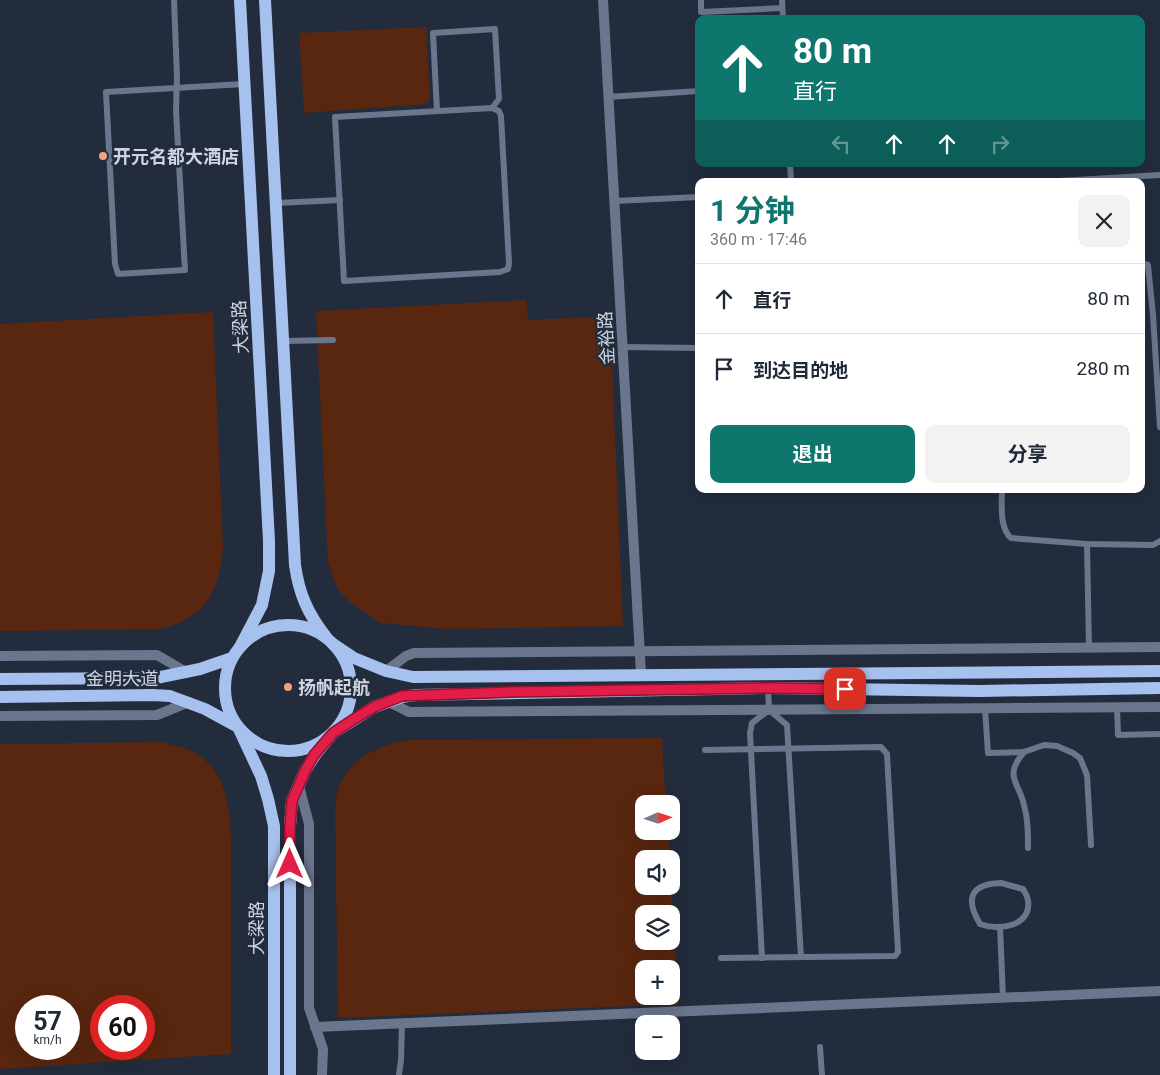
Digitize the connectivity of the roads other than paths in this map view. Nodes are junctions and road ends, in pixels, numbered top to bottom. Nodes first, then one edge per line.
1 (174, 0) edge
2 (240, 0) edge
3 (265, 0) edge
4 (603, 0) edge
5 (701, 0) edge
6 (782, 0) edge
7 (782, 8) junction
8 (783, 15) edge
9 (244, 84) junction
10 (177, 88) junction
11 (695, 91) edge
12 (608, 97) junction
13 (492, 108) junction
14 (437, 111) junction
15 (1160, 175) edge
16 (1110, 178) edge
17 (695, 197) edge
18 (340, 200) junction
19 (614, 201) junction
20 (277, 203) junction
21 (1145, 264) edge
22 (333, 340) dead end
23 (284, 341) junction
24 (622, 347) junction
25 (695, 348) edge
26 (1160, 427) edge
27 (1002, 493) edge
28 (1160, 541) edge
29 (1087, 544) junction
30 (330, 641) junction
31 (240, 647) junction
32 (1160, 647) edge
33 (1088, 648) junction
34 (639, 652) junction
35 (0, 656) edge
36 (232, 658) junction
37 (386, 670) junction
38 (1160, 671) edge
39 (186, 672) junction
40 (641, 674) junction
41 (0, 679) edge
42 (768, 688) junction
43 (1160, 688) edge
44 (0, 697) edge
45 (189, 702) junction
46 (387, 702) junction
47 (1117, 707) junction
48 (1160, 707) edge
49 (985, 708) junction
50 (769, 710) junction
51 (0, 716) edge
52 (238, 727) junction
53 (333, 733) junction
54 (1160, 734) edge
55 (751, 749) junction
56 (790, 749) junction
57 (705, 750) dead end
58 (1024, 752) junction
59 (299, 786) junction
60 (1091, 845) dead end
61 (1028, 848) dead end
62 (1000, 927) junction
63 (801, 957) junction
64 (721, 958) dead end
65 (762, 958) junction
66 (1160, 991) edge
67 (1003, 998) junction
68 (402, 1023) junction
69 (315, 1027) junction
70 (820, 1048) dead end
71 (274, 1075) edge
72 (290, 1075) edge
73 (322, 1075) edge
74 (399, 1075) edge
75 (822, 1075) edge

1 - 10 lane
2 - 9 main road, 大梁路
3 - 20 main road
4 - 12 street, 金裕路
5 - 7 lane
6 - 7 lane
7 - 8 lane
9 - 10 lane
9 - 31 main road, 大梁路
10 - 10 lane
11 - 12 lane
12 - 19 street, 金裕路
13 - 14 lane
13 - 14 lane
13 - 18 lane
14 - 18 lane
15 - 16 lane
17 - 19 lane
18 - 20 lane
19 - 24 street, 金裕路
20 - 23 main road
21 - 26 lane
22 - 23 lane
23 - 30 main road
24 - 25 lane
24 - 34 street, 金裕路
27 - 29 lane
28 - 29 lane
29 - 33 lane
30 - 31 main road
30 - 37 main road
30 - 53 main road
31 - 36 main road
32 - 33 street
33 - 34 street
34 - 37 street
34 - 40 street, 金裕路
35 - 39 street
36 - 39 main road, 金明大道
36 - 52 main road
37 - 40 main road
38 - 40 main road
39 - 41 main road, 金明大道
42 - 43 main road
42 - 46 main road
42 - 50 lane
44 - 45 main road, 金明大道
45 - 51 street
45 - 52 main road, 金明大道
46 - 50 street
46 - 53 main road
47 - 48 street
47 - 49 street
47 - 54 lane
49 - 50 street
49 - 58 lane
50 - 55 lane
50 - 56 lane
52 - 53 main road
52 - 71 main road, 大梁路
53 - 59 main road, 大梁路
55 - 56 lane
55 - 57 lane
55 - 65 lane
56 - 63 lane
56 - 63 lane
58 - 60 lane
58 - 61 lane
59 - 69 street
59 - 72 main road, 大梁路
62 - 62 lane
62 - 67 lane
63 - 65 lane
64 - 65 lane
66 - 67 street
67 - 68 street
68 - 69 street
68 - 74 lane
69 - 73 street
70 - 75 lane

